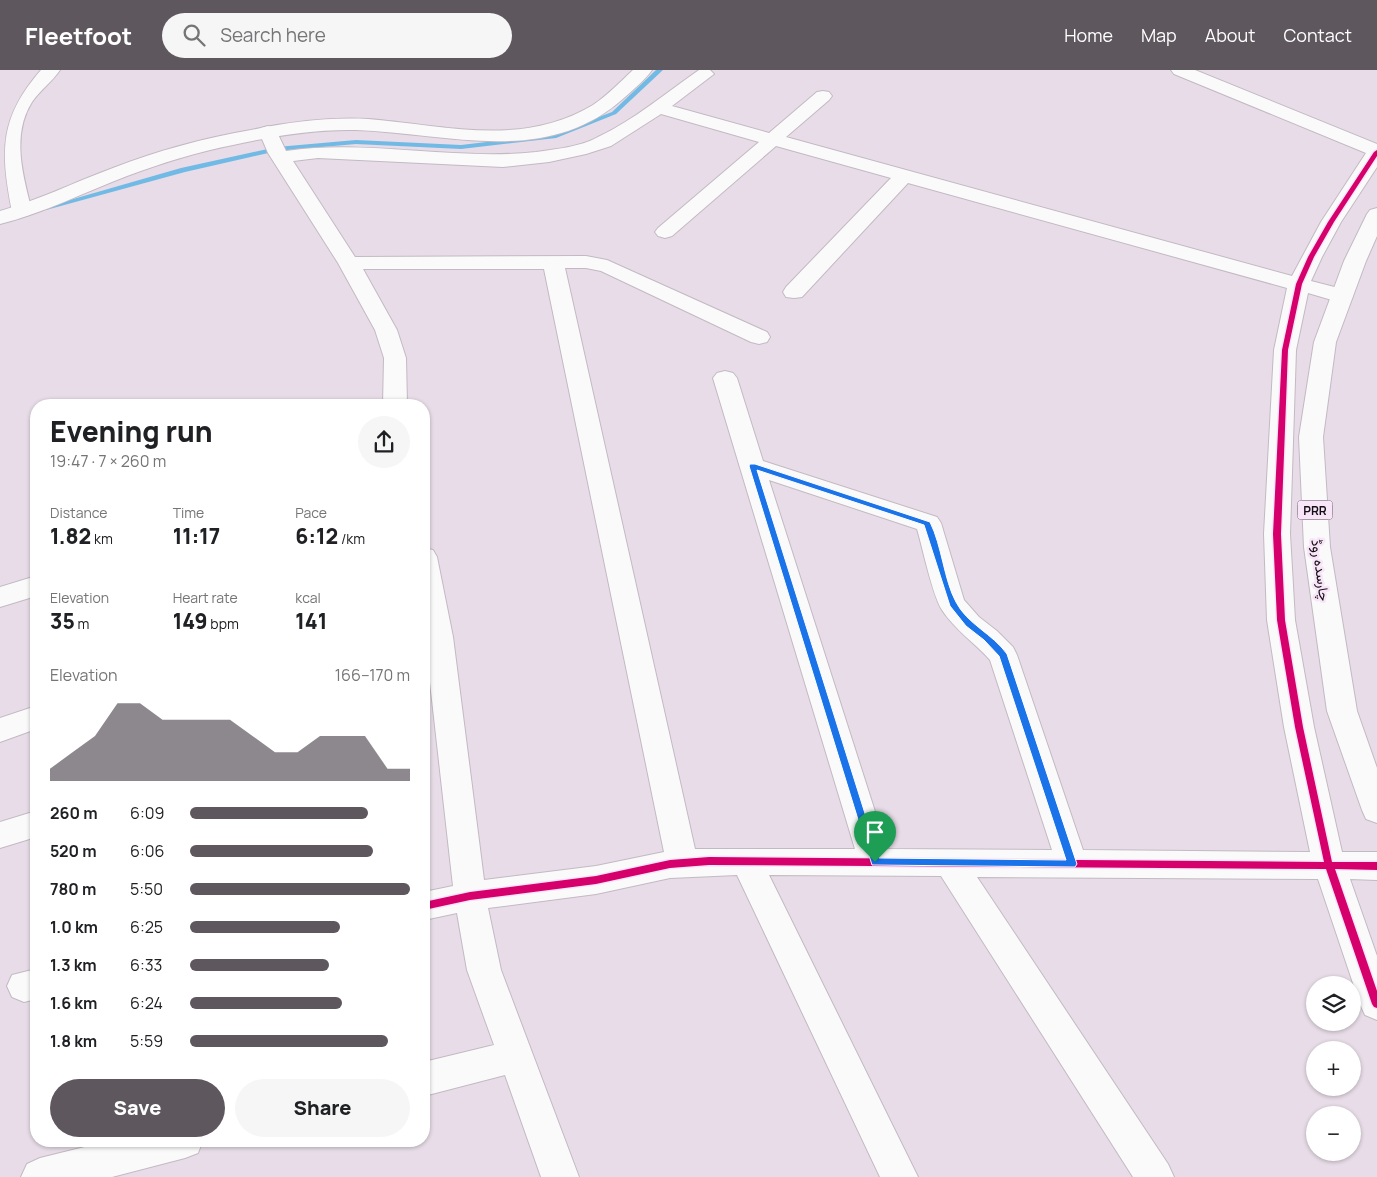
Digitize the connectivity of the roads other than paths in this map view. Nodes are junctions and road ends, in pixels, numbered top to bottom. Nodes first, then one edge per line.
1 (51, 70) edge
2 (643, 70) edge
3 (1180, 70) edge
4 (705, 74) dead end
5 (823, 96) dead end
6 (658, 108) junction
7 (772, 140) junction
8 (275, 145) junction
9 (1377, 152) edge
10 (904, 176) junction
11 (22, 212) junction
12 (1377, 214) edge
13 (0, 218) edge
14 (665, 232) dead end
15 (349, 262) junction
16 (553, 262) junction
17 (1299, 284) junction
18 (794, 292) dead end
19 (1342, 296) junction
20 (759, 337) dead end
21 (725, 378) dead end
22 (395, 399) edge
23 (752, 466) junction
24 (30, 588) edge
25 (430, 595) edge
26 (0, 596) edge
27 (435, 693) edge
28 (30, 719) edge
29 (0, 730) edge
30 (1377, 810) edge
31 (30, 826) edge
32 (0, 836) edge
33 (746, 861) junction
34 (875, 862) junction
35 (682, 863) junction
36 (950, 863) junction
37 (1072, 864) junction
38 (1329, 866) junction
39 (1377, 866) edge
40 (470, 896) junction
41 (430, 905) edge
42 (1377, 1004) edge
43 (516, 1056) junction
44 (430, 1078) edge
45 (158, 1147) edge
46 (40, 1177) edge
47 (560, 1177) edge
48 (899, 1177) edge
49 (1155, 1177) edge

1 - 11 main road
2 - 8 main road
3 - 9 main road
4 - 6 main road
5 - 7 main road
6 - 7 main road
6 - 8 main road
7 - 10 main road
7 - 14 main road
8 - 11 main road
8 - 15 main road
9 - 17 main road
10 - 17 main road
10 - 18 main road
11 - 13 main road
12 - 19 main road, چارسدہ روڈ / PRR
15 - 16 main road
15 - 22 main road
16 - 20 main road
16 - 35 main road
17 - 19 main road
17 - 38 main road
19 - 30 main road, چارسدہ روڈ / PRR
21 - 23 main road
23 - 34 main road
23 - 37 main road
24 - 26 main road
25 - 27 main road
27 - 40 main road
28 - 29 main road
31 - 32 main road
33 - 34 main road
33 - 35 main road
33 - 48 main road
34 - 36 main road
35 - 40 main road
36 - 37 main road
36 - 49 main road
37 - 38 main road
38 - 39 main road
38 - 42 main road
40 - 41 main road
40 - 43 main road
43 - 44 main road
43 - 47 main road
45 - 46 main road

